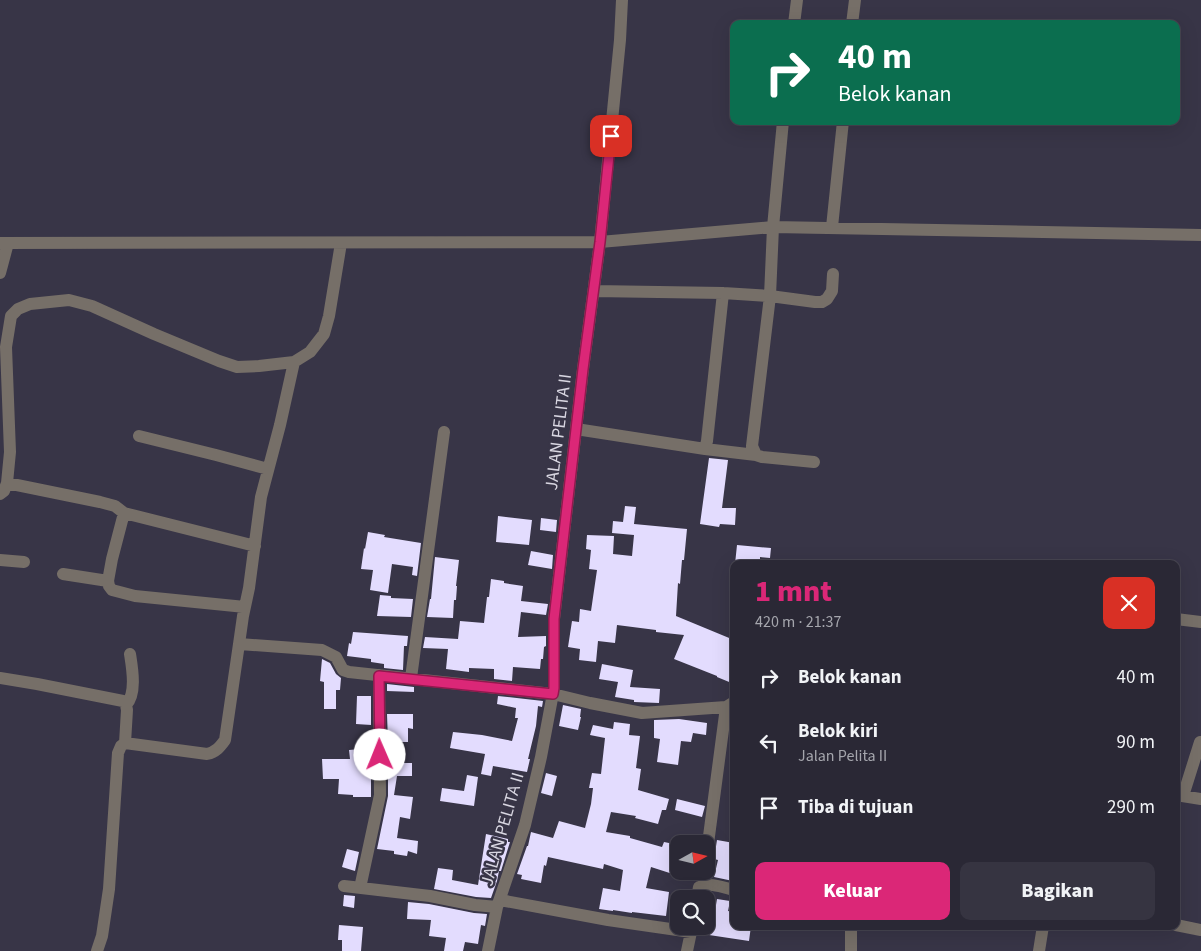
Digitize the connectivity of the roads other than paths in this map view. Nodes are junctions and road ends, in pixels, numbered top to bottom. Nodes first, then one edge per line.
1 (622, 0) edge
2 (796, 0) edge
3 (855, 0) edge
4 (794, 20) edge
5 (852, 20) edge
6 (783, 125) edge
7 (843, 125) edge
8 (773, 227) junction
9 (832, 227) junction
10 (1201, 235) edge
11 (600, 242) junction
12 (4, 243) edge
13 (337, 243) junction
14 (0, 273) edge
15 (833, 274) dead end
16 (594, 291) junction
17 (723, 293) junction
18 (770, 296) junction
19 (294, 362) junction
20 (576, 429) junction
21 (444, 432) dead end
22 (139, 436) dead end
23 (705, 449) junction
24 (756, 455) junction
25 (814, 462) dead end
26 (268, 469) junction
27 (7, 482) junction
28 (0, 494) edge
29 (124, 514) junction
30 (255, 546) junction
31 (0, 560) edge
32 (24, 562) dead end
33 (63, 574) dead end
34 (108, 581) junction
35 (245, 607) junction
36 (1180, 619) edge
37 (1201, 622) edge
38 (238, 644) junction
39 (130, 654) dead end
40 (379, 676) junction
41 (0, 678) edge
42 (411, 678) junction
43 (553, 694) junction
44 (126, 705) junction
45 (730, 705) edge
46 (126, 742) junction
47 (1200, 742) dead end
48 (1180, 796) edge
49 (1201, 799) edge
50 (710, 835) edge
51 (704, 880) edge
52 (703, 885) junction
53 (344, 886) dead end
54 (360, 888) junction
55 (730, 889) edge
56 (698, 890) edge
57 (498, 904) junction
58 (1180, 926) edge
59 (670, 927) edge
60 (851, 930) edge
61 (1042, 930) edge
62 (1201, 930) edge
63 (691, 935) edge
64 (97, 951) edge
65 (488, 951) edge
66 (687, 951) edge
67 (850, 951) edge
68 (1039, 951) edge

1 - 11 street, JALAN PELITA II
2 - 4 street
3 - 5 street
6 - 8 street
7 - 9 street
8 - 9 street
8 - 11 street
8 - 18 street
9 - 10 street
11 - 13 street
11 - 16 street, JALAN PELITA II
12 - 13 street
12 - 14 street
13 - 19 street
15 - 18 street
16 - 17 street
16 - 20 street, JALAN PELITA II
17 - 18 street
17 - 23 street
18 - 24 street
19 - 26 street
19 - 27 street
20 - 23 street
20 - 43 street, JALAN PELITA II
21 - 42 street
22 - 26 street
23 - 24 street
24 - 25 street
26 - 30 street
27 - 28 street
27 - 29 street
29 - 30 street
29 - 34 street
30 - 35 street
31 - 32 street
33 - 34 street
34 - 35 street
35 - 38 street
36 - 37 street
38 - 40 street
38 - 46 street
39 - 44 street
40 - 42 street
40 - 54 street
41 - 44 street
42 - 43 street
43 - 45 street
43 - 57 street, JALAN PELITA II
44 - 46 street
45 - 50 street
46 - 64 street
47 - 48 street
48 - 49 street
51 - 52 street
52 - 55 street
52 - 56 street
53 - 54 street
54 - 57 street
57 - 59 street
57 - 65 street, JALAN PELITA II
58 - 62 street
60 - 67 street
61 - 68 street
63 - 66 street

